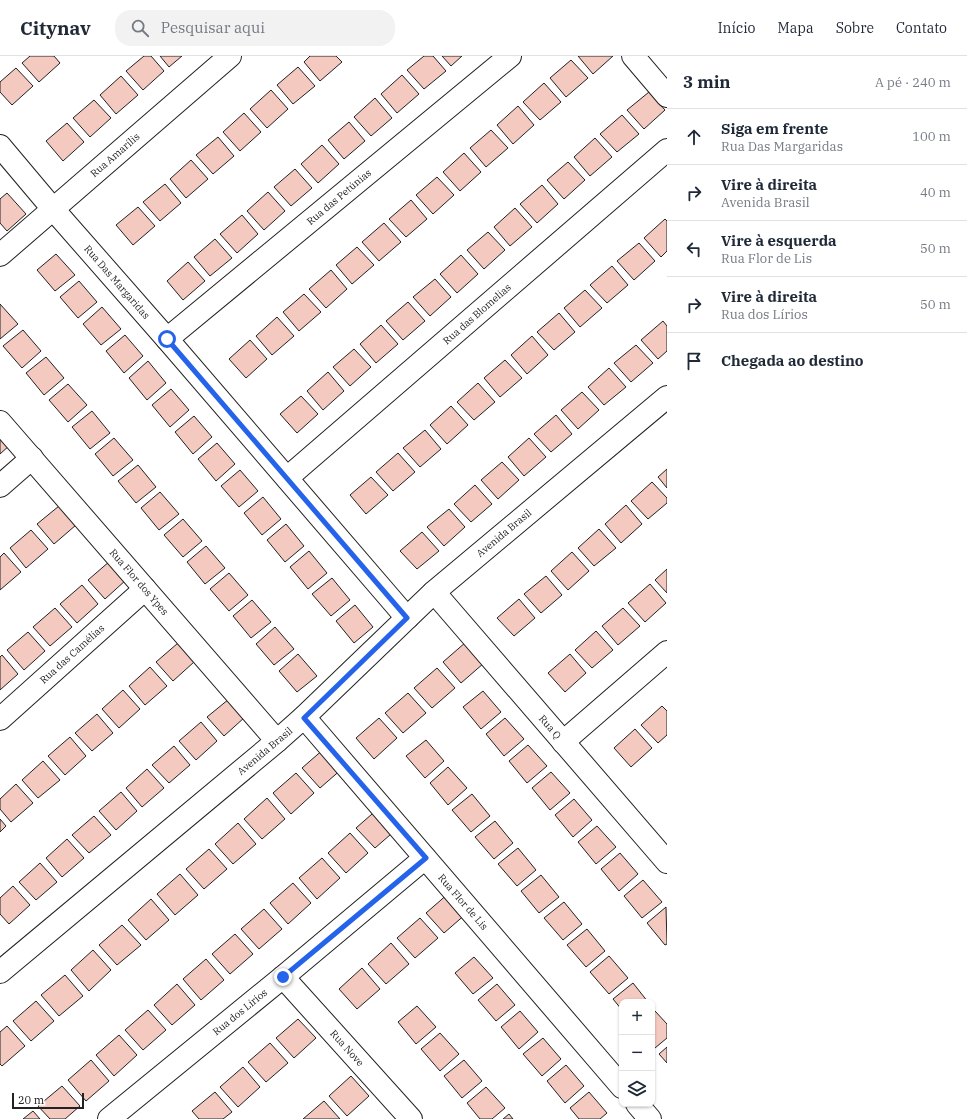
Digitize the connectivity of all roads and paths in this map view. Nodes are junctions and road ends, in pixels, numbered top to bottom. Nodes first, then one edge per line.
1 (230, 56) edge
2 (510, 56) edge
3 (633, 56) edge
4 (667, 96) edge
5 (0, 146) edge
6 (667, 150) edge
7 (53, 209) junction
8 (0, 255) edge
9 (167, 339) junction
10 (667, 397) edge
11 (0, 422) edge
12 (32, 458) junction
13 (287, 478) junction
14 (0, 486) edge
15 (145, 589) junction
16 (434, 592) junction
17 (407, 618) junction
18 (667, 652) edge
19 (304, 718) junction
20 (0, 720) edge
21 (277, 741) junction
22 (563, 742) junction
23 (426, 858) junction
24 (667, 862) edge
25 (0, 972) edge
26 (283, 977) junction
27 (619, 1083) edge
28 (640, 1107) edge
29 (406, 1117) edge
30 (109, 1119) edge
31 (650, 1119) edge

1 - 7 street, Rua Amarílis
2 - 9 street, Rua das Petúnias
3 - 4 street
5 - 7 street, Rua Das Margaridas
6 - 13 street, Rua das Blomelias
7 - 8 street, Rua Amarílis
7 - 9 street, Rua Das Margaridas
9 - 13 street, Rua Das Margaridas
10 - 16 street, Avenida Brasil
11 - 12 street, Rua Flor dos Ypes
12 - 14 street
12 - 15 street, Rua Flor dos Ypes
13 - 17 street, Rua Das Margaridas
15 - 20 street, Rua das Camélias
15 - 21 street, Rua Flor dos Ypes
16 - 17 street, Avenida Brasil
16 - 22 street, Rua Q
17 - 19 street, Avenida Brasil
18 - 22 street
19 - 21 street, Avenida Brasil
19 - 23 street, Rua Flor de Lis
21 - 25 street, Avenida Brasil
22 - 24 street, Rua Q
23 - 26 street, Rua dos Lírios
23 - 27 street, Rua Flor de Lis
26 - 29 street, Rua Nove
26 - 30 street, Rua dos Lírios
28 - 31 street

